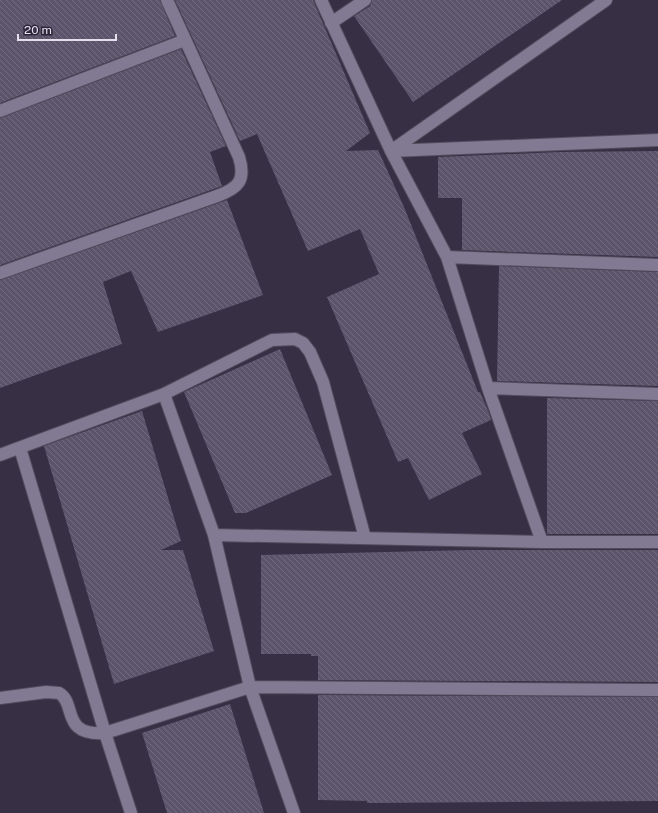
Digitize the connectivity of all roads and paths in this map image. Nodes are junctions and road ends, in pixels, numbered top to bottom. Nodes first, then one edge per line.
1 (167, 0) edge
2 (321, 0) edge
3 (364, 0) edge
4 (606, 0) edge
5 (331, 23) junction
6 (185, 40) junction
7 (0, 111) edge
8 (658, 140) edge
9 (391, 151) junction
10 (447, 258) junction
11 (658, 265) edge
12 (0, 273) edge
13 (488, 388) junction
14 (164, 394) junction
15 (658, 394) edge
16 (20, 448) junction
17 (0, 455) edge
18 (214, 535) junction
19 (365, 538) junction
20 (542, 542) junction
21 (658, 542) edge
22 (250, 687) junction
23 (658, 690) edge
24 (0, 698) edge
25 (105, 733) junction
26 (131, 813) edge
27 (294, 813) edge

1 - 6 street
2 - 5 street
3 - 5 street
4 - 9 street
5 - 9 street
6 - 7 street
6 - 12 street
8 - 9 street
9 - 10 street
10 - 11 street
10 - 13 street
13 - 15 street
13 - 20 street
14 - 16 street
14 - 18 street
14 - 19 street
16 - 17 street
16 - 25 street
18 - 19 street
18 - 22 street
19 - 20 street
20 - 21 street
22 - 23 street
22 - 25 street
22 - 27 street
24 - 25 street
25 - 26 street

